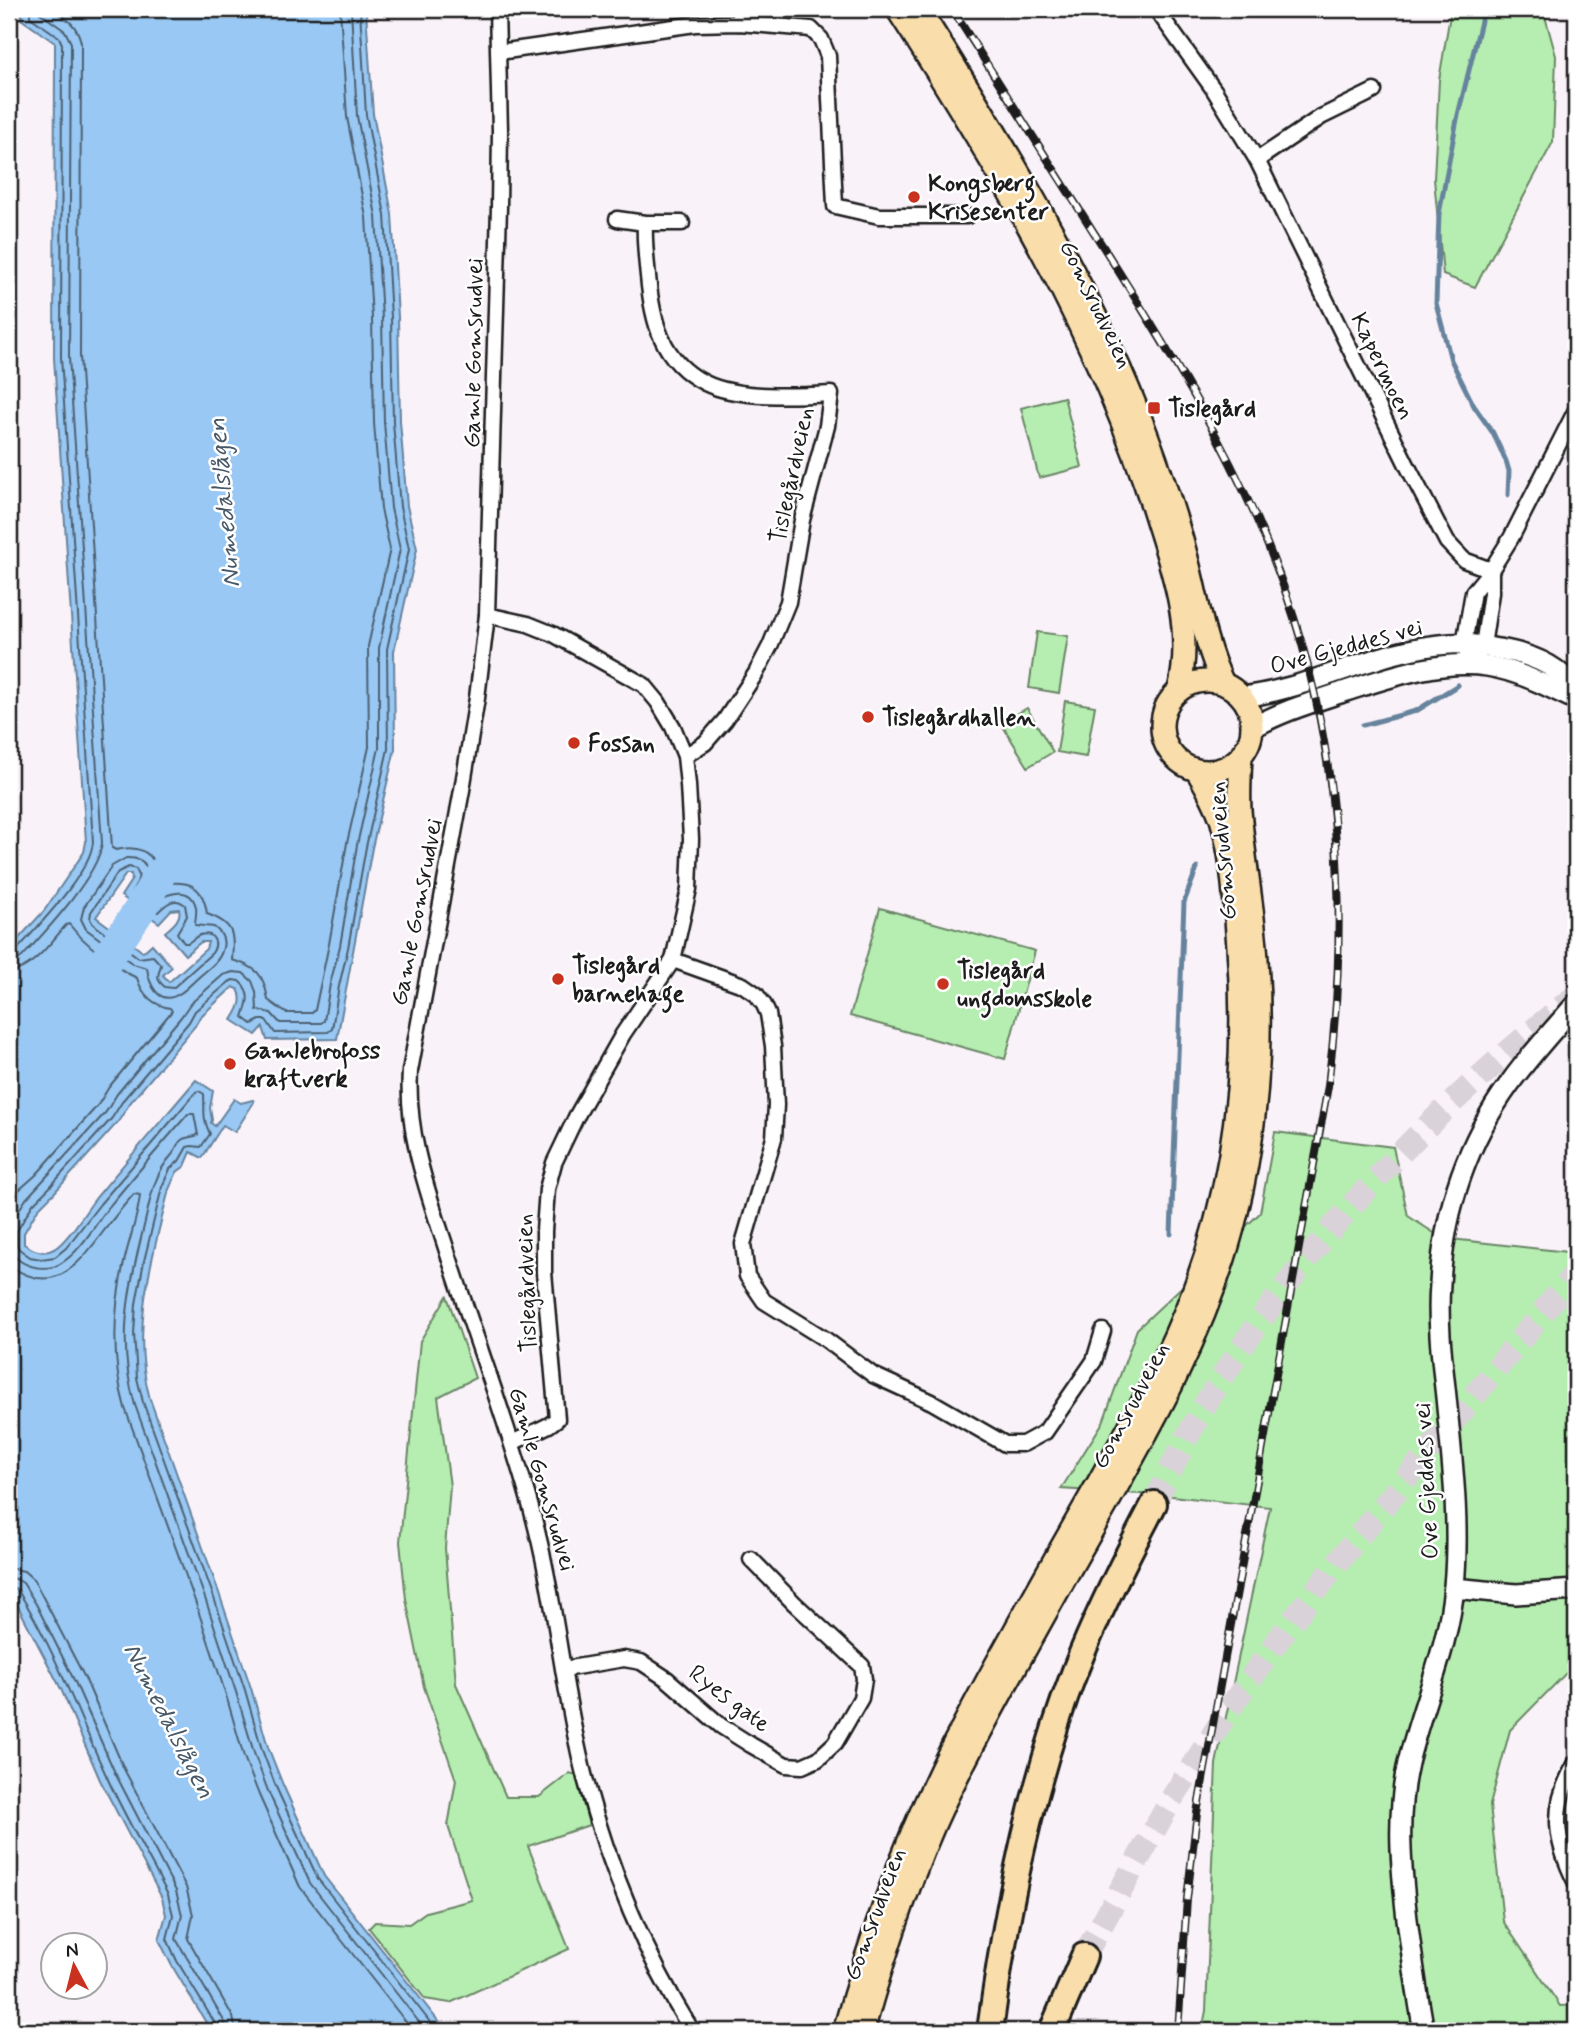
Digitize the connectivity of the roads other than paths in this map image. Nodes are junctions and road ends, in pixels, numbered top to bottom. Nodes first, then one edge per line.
1 (498, 9) edge
2 (897, 9) edge
3 (919, 9) edge
4 (1156, 9) edge
5 (739, 16) edge
6 (499, 52) junction
7 (1374, 91) dead end
8 (1257, 160) junction
9 (967, 216) dead end
10 (617, 219) dead end
11 (645, 223) junction
12 (682, 223) dead end
13 (1576, 410) edge
14 (1491, 570) junction
15 (487, 615) junction
16 (1473, 645) junction
17 (1470, 665) junction
18 (1223, 684) junction
19 (1179, 690) junction
20 (1576, 691) edge
21 (1241, 697) junction
22 (1576, 700) edge
23 (1252, 728) junction
24 (685, 756) junction
25 (1241, 756) junction
26 (1197, 771) junction
27 (673, 960) junction
28 (1576, 1004) edge
29 (1102, 1331) dead end
30 (512, 1443) junction
31 (1154, 1504) tunnel mouth
32 (751, 1559) dead end
33 (1454, 1588) junction
34 (1576, 1590) edge
35 (564, 1669) junction
36 (1576, 1763) edge
37 (1576, 1883) edge
38 (1084, 1956) tunnel mouth
39 (1415, 1987) junction
40 (990, 2030) edge
41 (692, 2031) edge
42 (844, 2031) edge
43 (863, 2031) edge
44 (1052, 2031) edge
45 (1415, 2031) edge
46 (1424, 2031) edge

1 - 6 street, Gamle Gomsrudvei
2 - 19 main road, Gomsrudveien
3 - 18 main road, Gomsrudveien
4 - 8 street, Kapermoen
5 - 6 street
5 - 9 street
6 - 15 street, Gamle Gomsrudvei
7 - 8 street
8 - 14 street, Kapermoen
10 - 11 street
11 - 12 street
11 - 24 street, Tislegårdveien
13 - 14 street
14 - 16 street
15 - 24 street, Tislegårdveien
15 - 30 street, Gamle Gomsrudvei
16 - 17 street
16 - 20 street, Ove Gjeddes vei
16 - 21 street, Ove Gjeddes vei
17 - 22 street, Ove Gjeddes vei
17 - 23 street, Ove Gjeddes vei
18 - 19 main road
18 - 21 main road
19 - 26 main road
21 - 23 main road
23 - 25 main road
24 - 27 street, Tislegårdveien
25 - 26 main road
25 - 43 main road, Gomsrudveien
26 - 42 main road, Gomsrudveien
27 - 29 street
27 - 30 street, Tislegårdveien
28 - 33 street, Ove Gjeddes vei
30 - 35 street, Gamle Gomsrudvei
31 - 40 highway
32 - 35 street, Ryes gate
33 - 34 street
33 - 39 street, Ove Gjeddes vei
35 - 41 street, Gamle Gomsrudvei
36 - 37 street
38 - 44 highway
39 - 45 street, Ove Gjeddes vei
39 - 46 street, Ove Gjeddes vei

